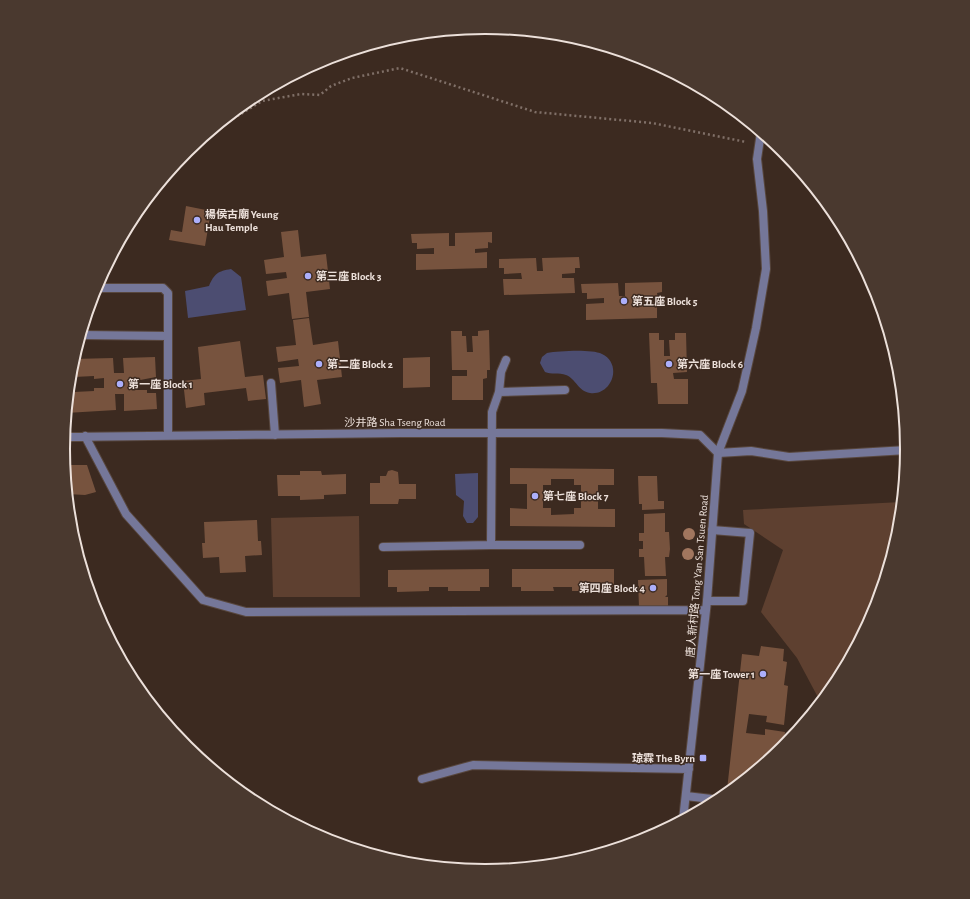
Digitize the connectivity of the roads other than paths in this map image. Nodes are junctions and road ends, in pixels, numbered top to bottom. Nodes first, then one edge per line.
1 (760, 138) edge
2 (102, 288) edge
3 (86, 335) edge
4 (168, 336) junction
5 (506, 360) dead end
6 (271, 383) dead end
7 (565, 390) dead end
8 (499, 392) junction
9 (492, 433) junction
10 (275, 434) junction
11 (168, 435) junction
12 (85, 436) junction
13 (70, 437) edge
14 (900, 450) edge
15 (718, 453) junction
16 (712, 530) junction
17 (491, 545) junction
18 (580, 545) dead end
19 (383, 547) dead end
20 (707, 601) junction
21 (706, 610) junction
22 (689, 769) junction
23 (422, 779) dead end
24 (686, 796) junction
25 (710, 799) edge
26 (684, 814) edge

1 - 15 street, 唐人新村路 Tong Yan San Tsuen Road
2 - 4 street
3 - 4 street
4 - 11 street
5 - 8 street
6 - 10 street
7 - 8 street
8 - 9 street
9 - 10 street, 沙井路 Sha Tseng Road
9 - 15 street, 沙井路 Sha Tseng Road
9 - 17 street
10 - 11 street, 沙井路 Sha Tseng Road
11 - 12 street, 沙井路 Sha Tseng Road
12 - 13 street, 沙井路 Sha Tseng Road
12 - 21 street
14 - 15 street
15 - 16 street, 唐人新村路 Tong Yan San Tsuen Road
16 - 20 street, 唐人新村路 Tong Yan San Tsuen Road
16 - 20 street
17 - 18 street
17 - 19 street
20 - 21 street, 唐人新村路 Tong Yan San Tsuen Road
21 - 22 street, 唐人新村路 Tong Yan San Tsuen Road
22 - 23 street
22 - 24 street, 唐人新村路 Tong Yan San Tsuen Road
24 - 25 street
24 - 26 street, 唐人新村路 Tong Yan San Tsuen Road

